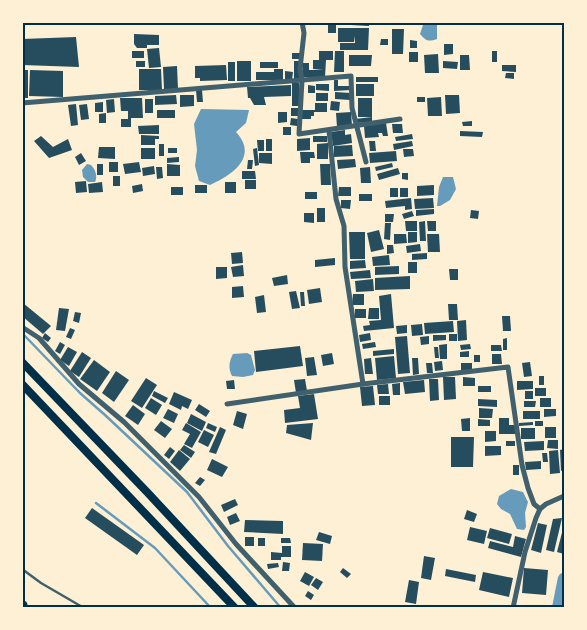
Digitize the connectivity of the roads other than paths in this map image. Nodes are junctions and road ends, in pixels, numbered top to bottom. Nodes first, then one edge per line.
1 (302, 22) edge
2 (302, 80) junction
3 (22, 103) edge
4 (400, 119) dead end
5 (356, 126) junction
6 (329, 131) junction
7 (366, 162) dead end
8 (22, 328) edge
9 (22, 362) edge
10 (22, 384) edge
11 (364, 384) junction
12 (227, 404) dead end
13 (118, 461) junction
14 (106, 473) junction
15 (145, 490) junction
16 (564, 496) edge
17 (133, 502) junction
18 (540, 509) junction
19 (22, 570) edge
20 (84, 608) edge
21 (235, 608) edge
22 (254, 608) edge
23 (295, 608) edge
24 (513, 608) edge

1 - 2 street
2 - 3 street
2 - 5 street
2 - 6 street
4 - 5 street
5 - 6 street
5 - 7 street
6 - 11 street
8 - 23 street
9 - 13 main road
10 - 14 main road
11 - 12 street
11 - 18 street
13 - 14 main road
13 - 15 main road
14 - 17 main road
15 - 17 main road
15 - 22 main road
16 - 18 street
17 - 21 main road
18 - 24 street
19 - 20 lane

